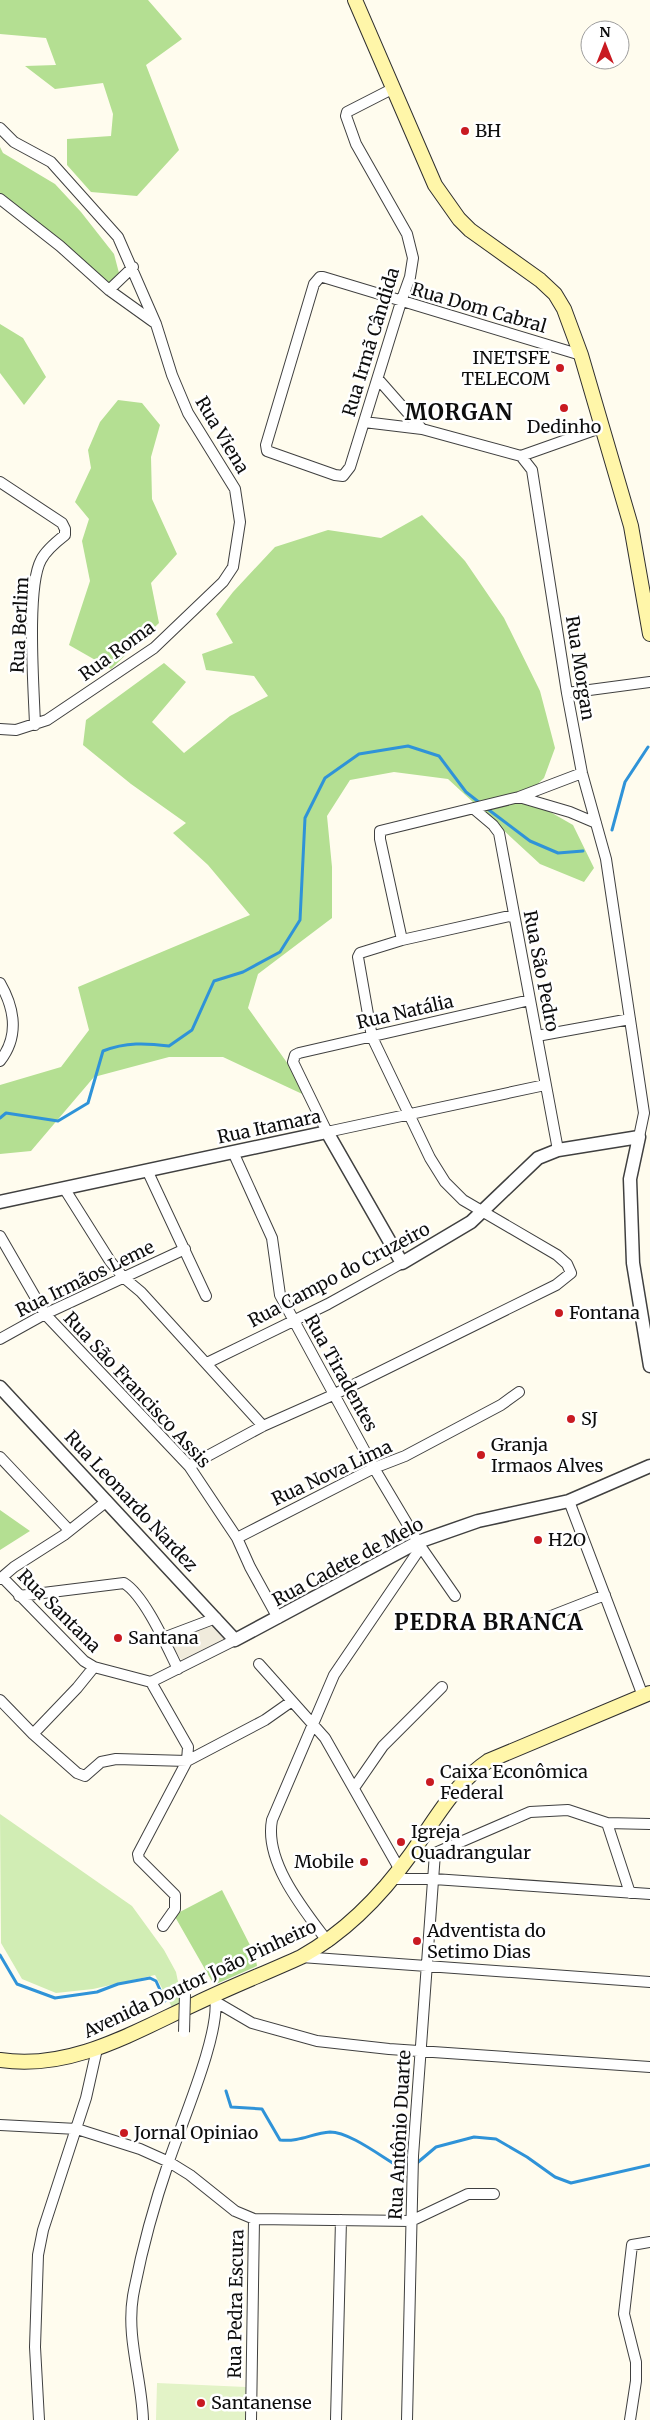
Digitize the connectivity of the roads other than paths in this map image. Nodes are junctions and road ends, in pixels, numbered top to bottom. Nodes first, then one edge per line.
1 (355, 0) edge
2 (392, 88) junction
3 (0, 128) edge
4 (0, 199) edge
5 (133, 267) junction
6 (109, 290) junction
7 (401, 302) junction
8 (156, 324) junction
9 (582, 355) junction
10 (378, 379) junction
11 (364, 422) junction
12 (603, 428) junction
13 (422, 429) junction
14 (521, 456) junction
15 (350, 467) joint
16 (0, 482) edge
17 (234, 567) joint
18 (650, 634) edge
19 (650, 682) edge
20 (567, 693) junction
21 (35, 725) junction
22 (0, 729) edge
23 (582, 773) junction
24 (519, 797) junction
25 (474, 809) junction
26 (596, 823) junction
27 (514, 915) junction
28 (402, 940) junction
29 (0, 983) edge
30 (530, 1000) junction
31 (630, 1019) junction
32 (372, 1036) junction
33 (537, 1036) junction
34 (0, 1062) edge
35 (545, 1085) junction
36 (647, 1112) edge
37 (409, 1116) junction
38 (328, 1132) junction
39 (639, 1137) junction
40 (558, 1150) junction
41 (233, 1152) junction
42 (147, 1170) junction
43 (64, 1188) junction
44 (0, 1202) edge
45 (483, 1212) junction
46 (0, 1236) edge
47 (185, 1249) junction
48 (402, 1263) junction
49 (123, 1277) junction
50 (206, 1296) dead end
51 (45, 1314) junction
52 (294, 1320) junction
53 (0, 1339) edge
54 (207, 1363) junction
55 (650, 1366) edge
56 (0, 1388) edge
57 (519, 1392) dead end
58 (334, 1395) junction
59 (263, 1426) junction
60 (0, 1458) edge
61 (189, 1466) junction
62 (650, 1466) edge
63 (374, 1468) junction
64 (107, 1501) junction
65 (569, 1501) junction
66 (69, 1530) junction
67 (237, 1538) junction
68 (420, 1545) junction
69 (1, 1578) edge
70 (605, 1595) junction
71 (19, 1596) junction
72 (455, 1596) dead end
73 (216, 1618) junction
74 (278, 1618) junction
75 (528, 1625) dead end
76 (163, 1638) junction
77 (235, 1640) junction
78 (259, 1664) dead end
79 (94, 1668) junction
80 (178, 1669) junction
81 (152, 1682) junction
82 (442, 1687) dead end
83 (646, 1694) edge
84 (0, 1700) edge
85 (292, 1701) junction
86 (312, 1723) junction
87 (33, 1734) junction
88 (187, 1761) junction
89 (354, 1788) junction
90 (607, 1823) junction
91 (650, 1824) edge
92 (412, 1853) junction
93 (435, 1853) junction
94 (395, 1875) junction
95 (434, 1879) junction
96 (630, 1893) junction
97 (650, 1894) edge
98 (162, 1926) dead end
99 (328, 1942) junction
100 (301, 1957) junction
101 (427, 1967) junction
102 (650, 1982) edge
103 (185, 1994) dead end
104 (215, 1998) junction
105 (184, 2032) dead end
106 (97, 2049) junction
107 (421, 2050) junction
108 (0, 2061) edge
109 (650, 2066) edge
110 (0, 2125) edge
111 (77, 2129) junction
112 (169, 2162) junction
113 (494, 2194) dead end
114 (254, 2219) junction
115 (340, 2220) junction
116 (411, 2221) junction
117 (648, 2242) edge
118 (39, 2420) edge
119 (143, 2420) edge
120 (251, 2420) edge
121 (336, 2420) edge
122 (407, 2420) edge
123 (630, 2420) edge

1 - 2 main road
2 - 7 street, Rua Irmã Cândida
2 - 9 main road
3 - 5 street, Rua Viena
4 - 6 street
5 - 6 street
5 - 8 street, Rua Viena
6 - 8 street
7 - 9 street, Rua Dom Cabral
7 - 10 street, Rua Irmã Cândida
7 - 15 street, Rua Dom Cabral
8 - 17 street, Rua Viena
9 - 12 main road
10 - 11 street, Rua Irmã Cândida
10 - 13 street
11 - 13 street
11 - 15 street, Rua Irmã Cândida
12 - 14 street
12 - 18 main road
13 - 14 street
14 - 20 street, Rua Morgan
16 - 21 street, Rua Berlim
17 - 21 street, Rua Roma
19 - 20 street
20 - 23 street, Rua Morgan
21 - 22 street, Rua Roma
23 - 24 street
23 - 26 street, Rua Morgan
24 - 25 street
24 - 26 street
25 - 27 street, Rua São Pedro
25 - 28 street
26 - 31 street, Rua Morgan
27 - 28 street
27 - 30 street, Rua São Pedro
28 - 32 street
29 - 34 street
30 - 32 street, Rua Natália
30 - 33 street, Rua São Pedro
31 - 33 street
31 - 36 street, Rua Morgan
32 - 37 street
32 - 38 street, Rua Natália
33 - 35 street, Rua São Pedro
35 - 37 street, Rua Itamara
35 - 40 street, Rua São Pedro
36 - 39 street
37 - 38 street, Rua Itamara
37 - 45 street
38 - 41 street, Rua Itamara
38 - 48 street
39 - 40 street, Rua Campo do Cruzeiro
39 - 55 street
40 - 45 street, Rua Campo do Cruzeiro
41 - 42 street, Rua Itamara
41 - 52 street, Rua Tiradentes
42 - 43 street, Rua Itamara
42 - 47 street
43 - 44 street, Rua Itamara
43 - 49 street
45 - 48 street, Rua Campo do Cruzeiro
45 - 58 street
46 - 51 street, Rua São Francisco Assis
47 - 49 street, Rua Irmãos Leme
47 - 50 street
48 - 52 street, Rua Campo do Cruzeiro
49 - 51 street, Rua Irmãos Leme
49 - 54 street
51 - 53 street, Rua Irmãos Leme
51 - 61 street, Rua São Francisco Assis
52 - 54 street, Rua Campo do Cruzeiro
52 - 58 street, Rua Tiradentes
54 - 59 street
56 - 64 street, Rua Leonardo Nardez
57 - 63 street, Rua Nova Lima
58 - 59 street
58 - 63 street, Rua Tiradentes
59 - 61 street
60 - 66 street
61 - 67 street, Rua São Francisco Assis
62 - 65 street, Rua Cadete de Melo
63 - 67 street, Rua Nova Lima
63 - 68 street, Rua Tiradentes
64 - 66 street
64 - 73 street, Rua Leonardo Nardez
65 - 68 street, Rua Cadete de Melo
65 - 70 street
66 - 69 street
67 - 74 street, Rua São Francisco Assis
68 - 72 street, Rua Tiradentes
68 - 74 street, Rua Cadete de Melo
68 - 86 street
69 - 71 street, Rua Santana
70 - 75 street
70 - 83 street
71 - 76 street
71 - 79 street, Rua Santana
73 - 76 street
73 - 77 street, Rua Leonardo Nardez
74 - 77 street, Rua Cadete de Melo
76 - 80 street
77 - 80 street
78 - 85 street
79 - 81 street, Rua Santana
79 - 87 street
80 - 81 street
81 - 88 street
82 - 89 street
83 - 92 main road, Avenida Doutor João Pinheiro
84 - 87 street
85 - 86 street
85 - 88 street
86 - 89 street
86 - 99 street
87 - 88 street
88 - 98 street
89 - 94 street
90 - 91 street
90 - 93 street
90 - 96 street
92 - 93 street
92 - 94 main road, Avenida Doutor João Pinheiro
93 - 95 street, Rua Antônio Duarte
94 - 95 street
94 - 99 main road, Avenida Doutor João Pinheiro
95 - 96 street
95 - 101 street, Rua Antônio Duarte
96 - 97 street
99 - 100 main road, Avenida Doutor João Pinheiro
100 - 101 street
100 - 104 main road, Avenida Doutor João Pinheiro
101 - 102 street
101 - 107 street, Rua Antônio Duarte
103 - 105 street, bridge
104 - 106 main road, Avenida Doutor João Pinheiro
104 - 107 street
104 - 112 street
106 - 108 main road, Avenida Doutor João Pinheiro
106 - 111 street
107 - 109 street
107 - 116 street, Rua Antônio Duarte
110 - 111 street
111 - 112 street
111 - 118 street
112 - 114 street
112 - 119 street
113 - 116 street
114 - 115 street
114 - 120 street, Rua Pedra Escura
115 - 116 street
115 - 121 street
116 - 122 street, Rua Antônio Duarte
117 - 123 street

